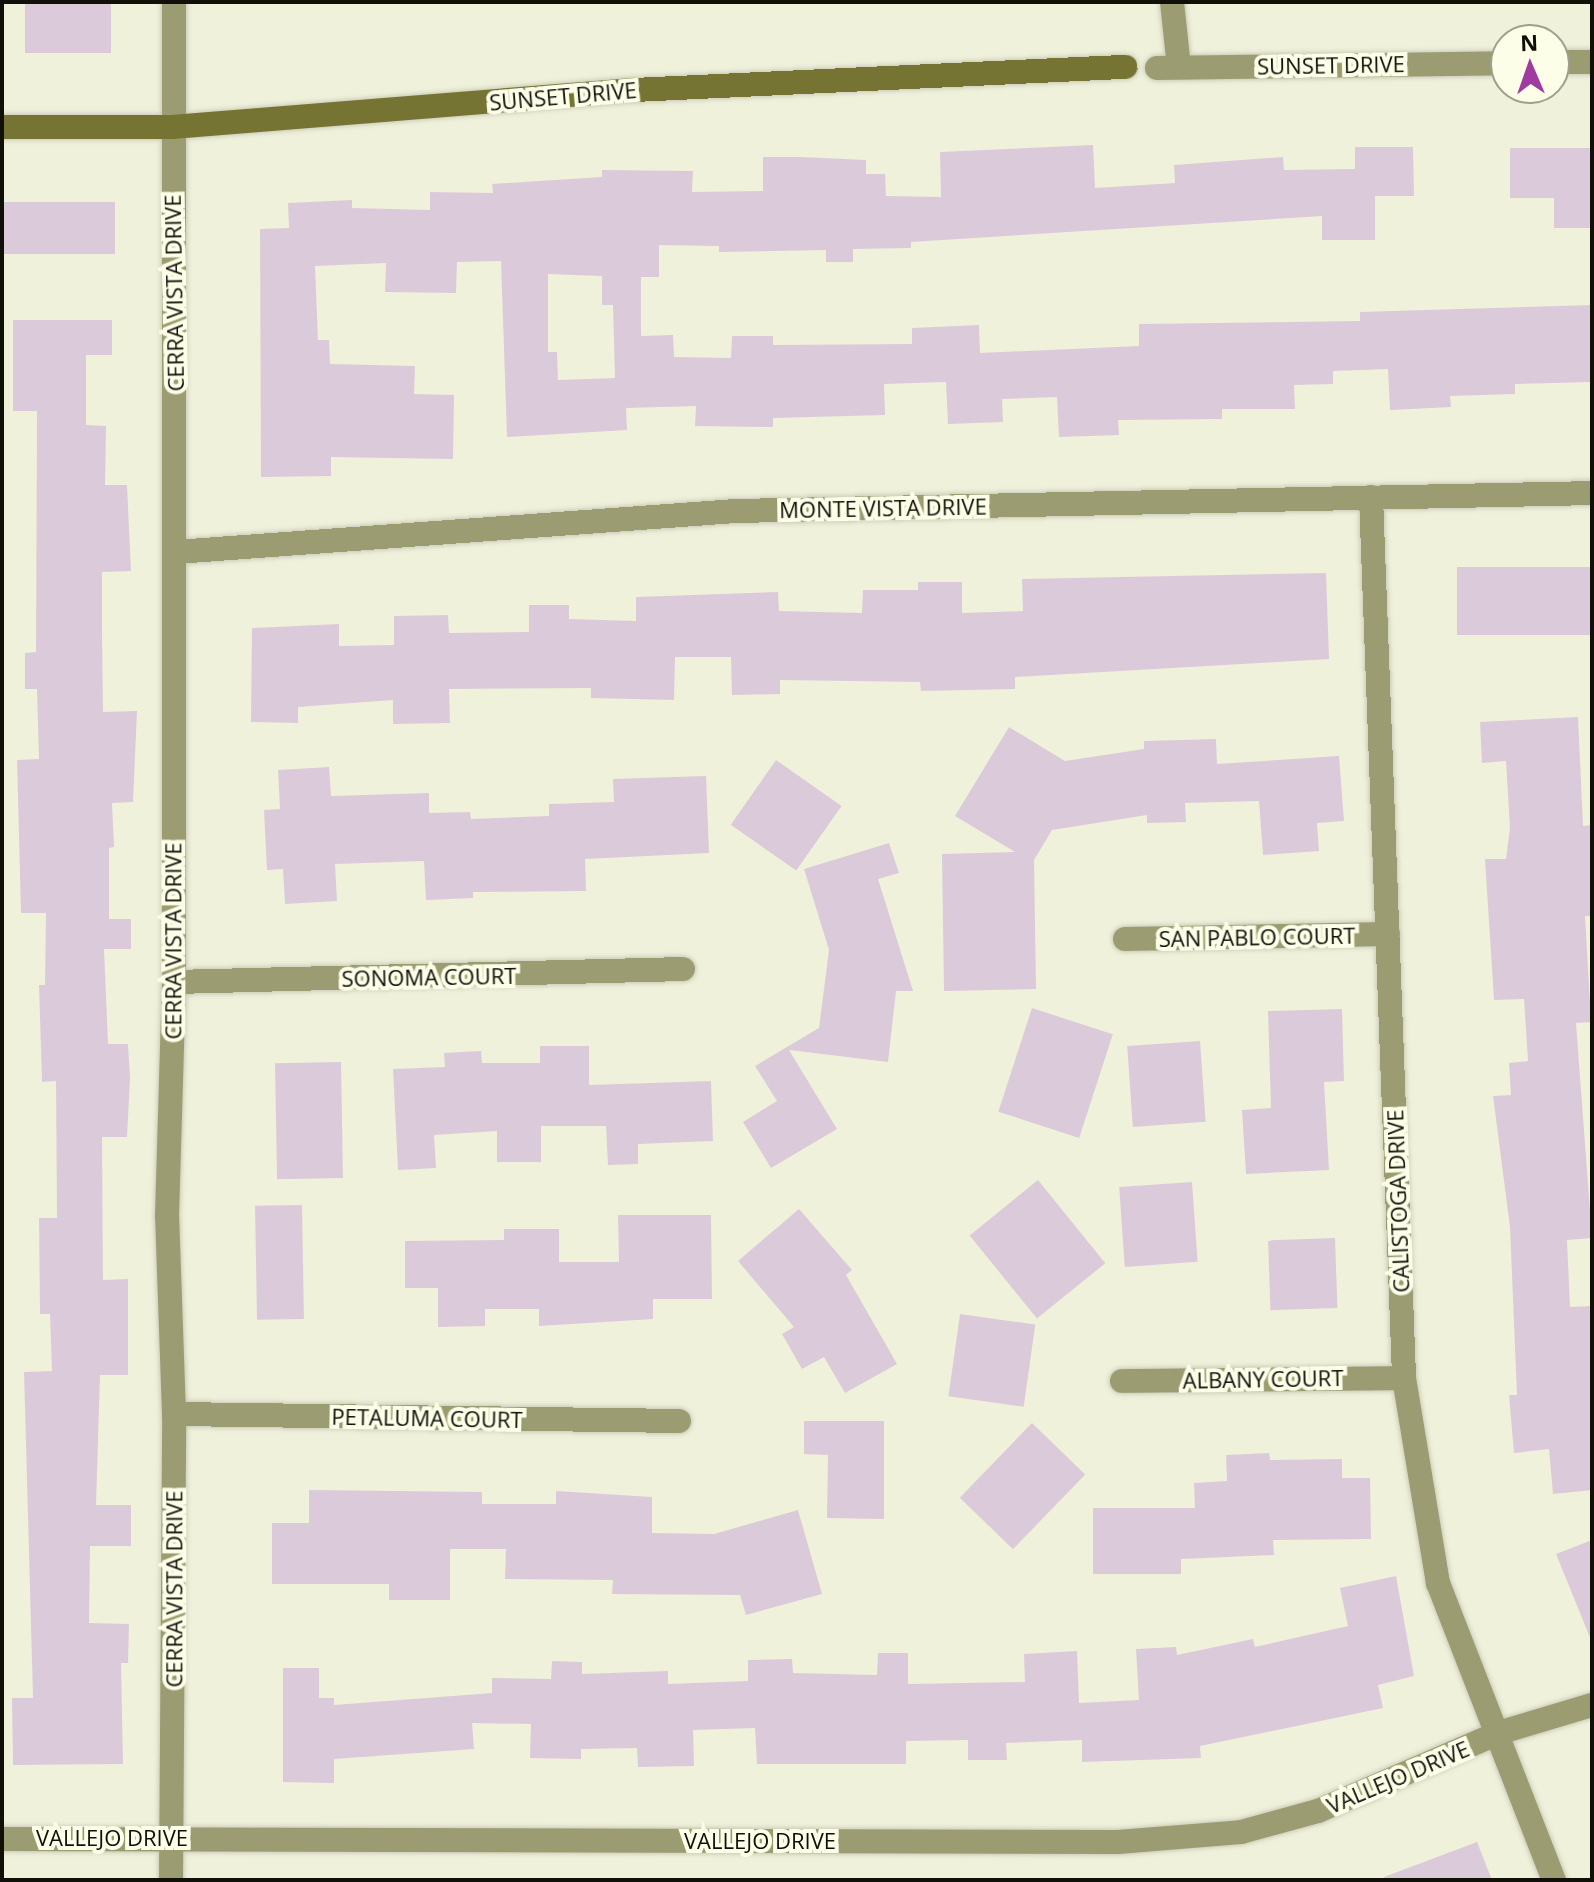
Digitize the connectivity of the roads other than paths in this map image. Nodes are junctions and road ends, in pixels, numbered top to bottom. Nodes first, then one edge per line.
1 (174, 2) edge
2 (1172, 2) edge
3 (1570, 62) edge
4 (1592, 62) edge
5 (1490, 63) edge
6 (1125, 67) dead end
7 (2, 127) edge
8 (172, 127) junction
9 (1592, 493) edge
10 (1371, 497) junction
11 (176, 552) junction
12 (1388, 934) junction
13 (1125, 939) dead end
14 (683, 969) dead end
15 (174, 982) junction
16 (1404, 1378) junction
17 (1122, 1381) dead end
18 (174, 1414) junction
19 (679, 1421) dead end
20 (1592, 1705) edge
21 (1498, 1733) junction
22 (174, 1838) junction
23 (2, 1839) edge
24 (171, 1880) edge
25 (1554, 1880) edge

1 - 8 street, CERRA VISTA DRIVE
2 - 5 street, SUNSET DRIVE
3 - 4 street
6 - 8 street, SUNSET DRIVE
7 - 8 street, SUNSET DRIVE
8 - 11 street, CERRA VISTA DRIVE
9 - 10 street, MONTE VISTA DRIVE
10 - 11 street, MONTE VISTA DRIVE
10 - 12 street, CALISTOGA DRIVE
11 - 15 street, CERRA VISTA DRIVE
12 - 13 street, SAN PABLO COURT
12 - 16 street, CALISTOGA DRIVE
14 - 15 street, SONOMA COURT
15 - 18 street, CERRA VISTA DRIVE
16 - 17 street, ALBANY COURT
16 - 21 street, CALISTOGA DRIVE
18 - 19 street, PETALUMA COURT
18 - 22 street, CERRA VISTA DRIVE
20 - 21 street
21 - 22 street, VALLEJO DRIVE
21 - 25 street, CALISTOGA DRIVE
22 - 23 street, VALLEJO DRIVE
22 - 24 street, CERRA VISTA DRIVE

